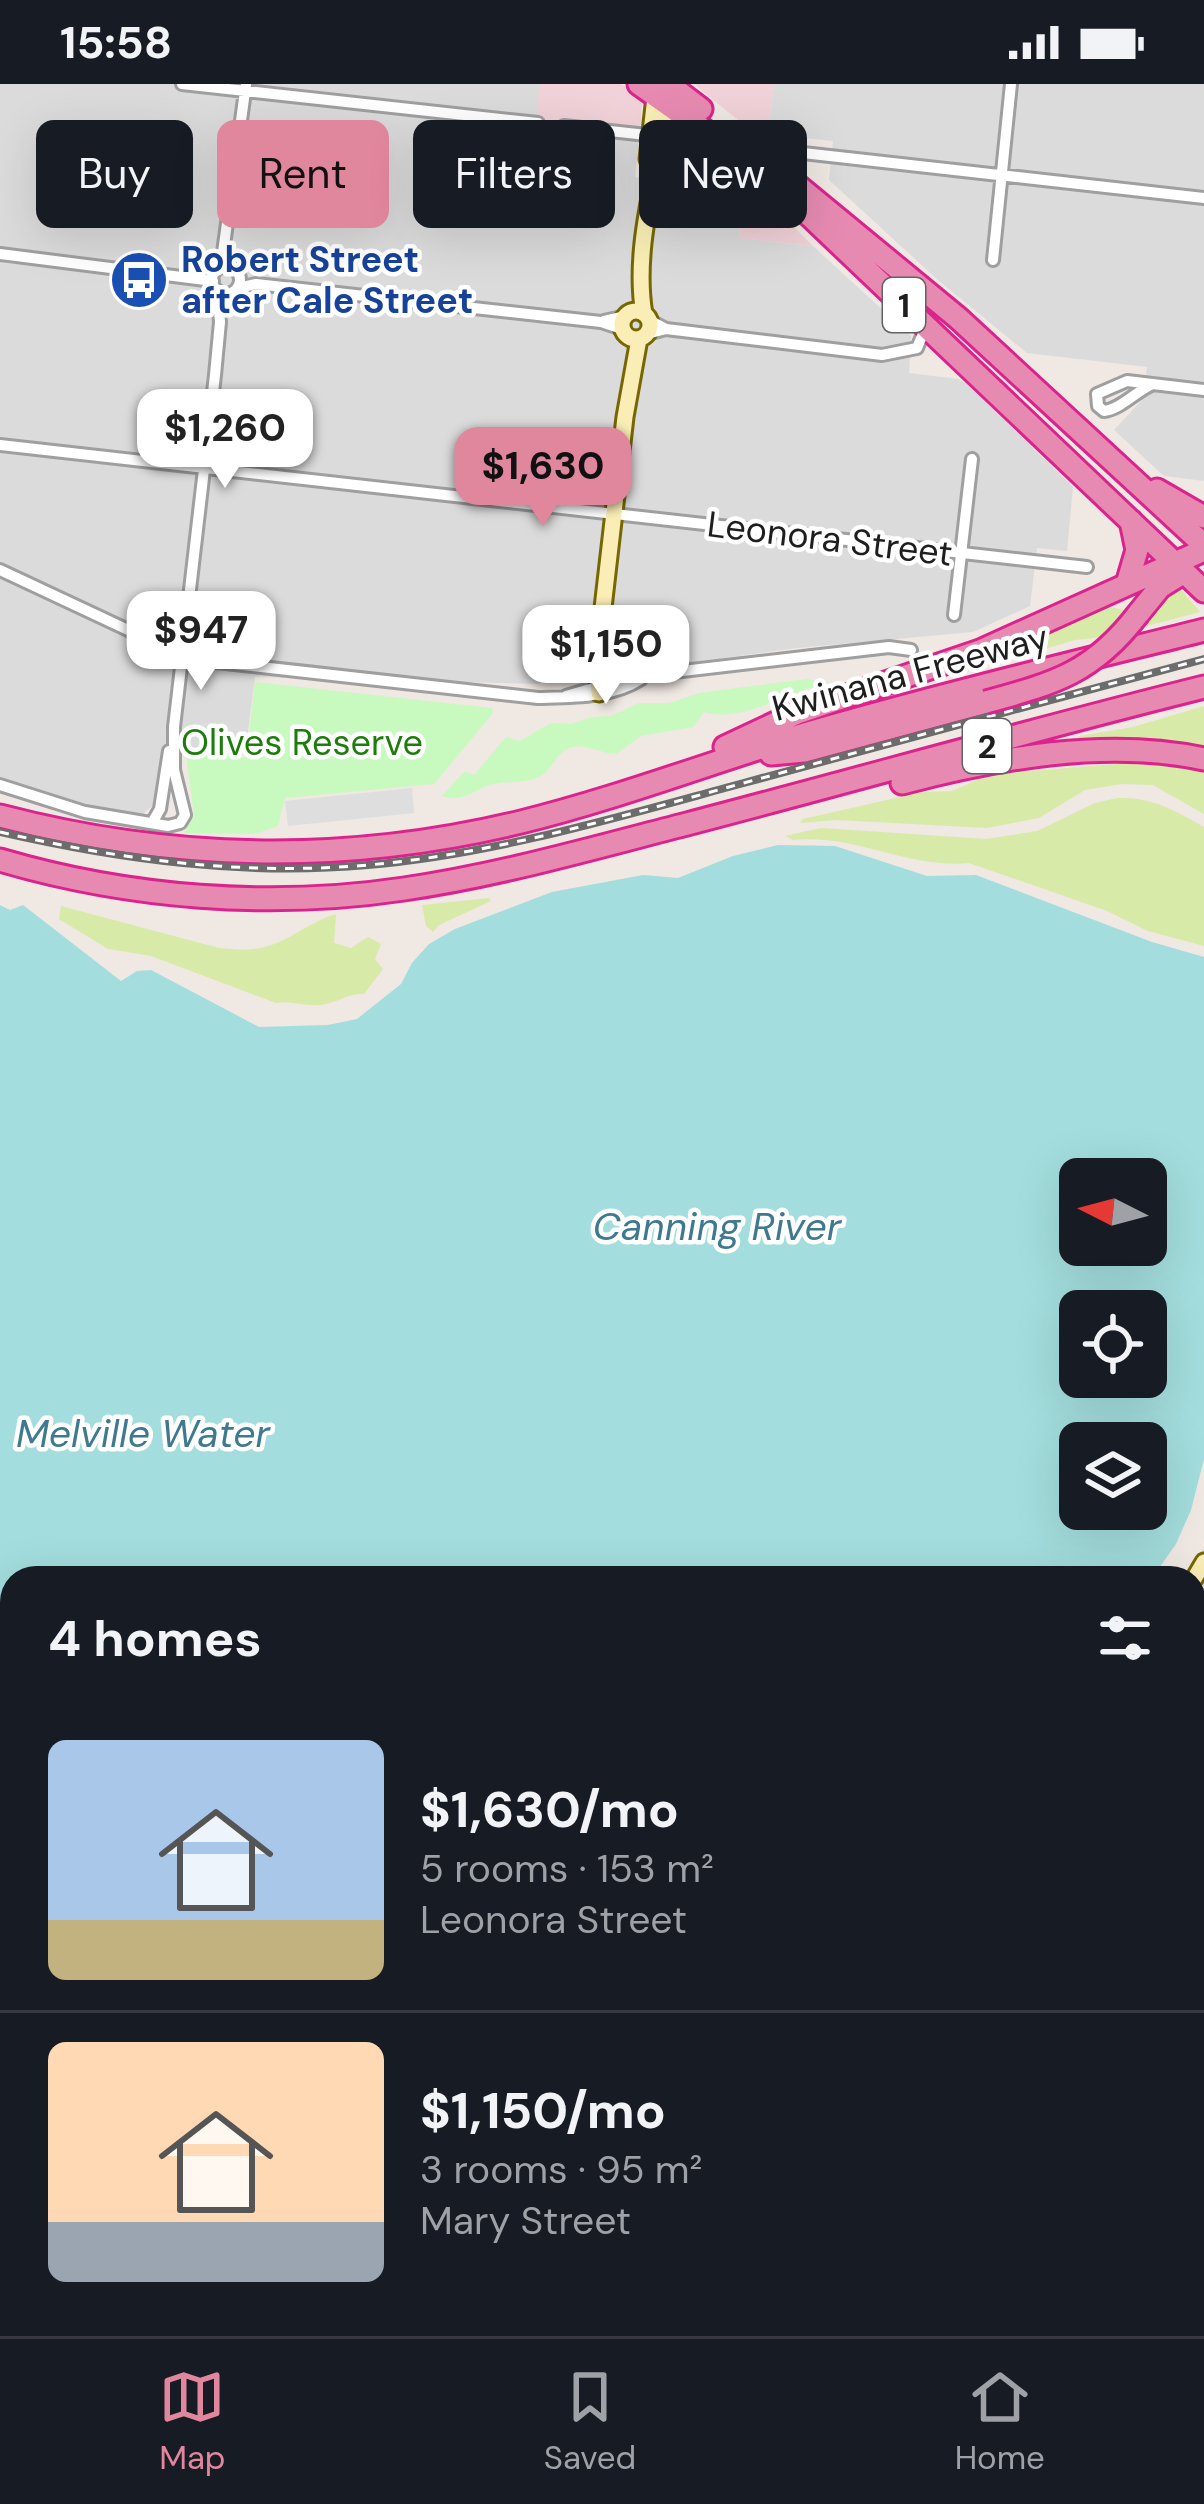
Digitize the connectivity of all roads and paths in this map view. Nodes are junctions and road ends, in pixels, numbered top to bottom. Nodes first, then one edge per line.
1 (182, 84) edge
2 (1010, 84) edge
3 (246, 88) edge
4 (660, 88) edge
5 (692, 119) joint
6 (513, 120) edge
7 (659, 120) edge
8 (807, 153) edge
9 (1001, 175) junction
10 (1204, 198) edge
11 (648, 228) edge
12 (0, 254) edge
13 (993, 260) dead end
14 (225, 279) junction
15 (636, 325) junction
16 (926, 326) junction
17 (1153, 384) junction
18 (1114, 385) junction
19 (1204, 390) edge
20 (1119, 405) junction
21 (0, 445) edge
22 (972, 459) dead end
23 (204, 468) junction
24 (1130, 476) junction
25 (614, 514) junction
26 (1204, 517) edge
27 (1131, 520) junction
28 (1204, 547) edge
29 (962, 554) junction
30 (1087, 567) dead end
31 (1179, 567) junction
32 (0, 570) edge
33 (1127, 584) junction
34 (1204, 591) edge
35 (954, 615) dead end
36 (1204, 630) edge
37 (911, 650) dead end
38 (182, 654) junction
39 (1204, 684) edge
40 (603, 688) junction
41 (174, 727) junction
42 (729, 758) junction
43 (1204, 759) edge
44 (0, 785) edge
45 (643, 785) junction
46 (809, 793) junction
47 (0, 816) edge
48 (152, 823) junction
49 (0, 860) edge
50 (515, 866) junction

1 - 3 street
2 - 9 street
3 - 6 street
3 - 14 street
4 - 5 highway, 1
4 - 7 street
4 - 24 highway, 1
5 - 16 highway, 1
8 - 9 street
9 - 10 street
9 - 13 street
11 - 15 street
12 - 14 street
14 - 15 street
14 - 23 street
15 - 16 street
15 - 25 street
16 - 27 highway, 1
17 - 18 street
17 - 19 street
17 - 20 street
18 - 20 street
18 - 20 street
21 - 23 street, Leonora Street
22 - 29 street
23 - 25 street, Leonora Street
23 - 38 street
24 - 26 highway, 1
24 - 28 highway
25 - 29 street, Leonora Street
25 - 40 street
27 - 31 highway, 1
27 - 33 highway
28 - 31 highway
29 - 30 street, Leonora Street
29 - 35 street
31 - 33 highway
31 - 34 highway, 1
31 - 42 highway, bridge
32 - 38 street
33 - 45 highway
36 - 42 highway, Kwinana Freeway / 2
37 - 40 street
38 - 40 street
38 - 41 street
39 - 46 highway, 2
39 - 46 highway
41 - 48 street
41 - 48 street
42 - 45 highway, Kwinana Freeway / 2
43 - 50 highway
44 - 48 street
45 - 47 highway, Kwinana Freeway / 2
46 - 50 highway, 2
49 - 50 highway, 2

